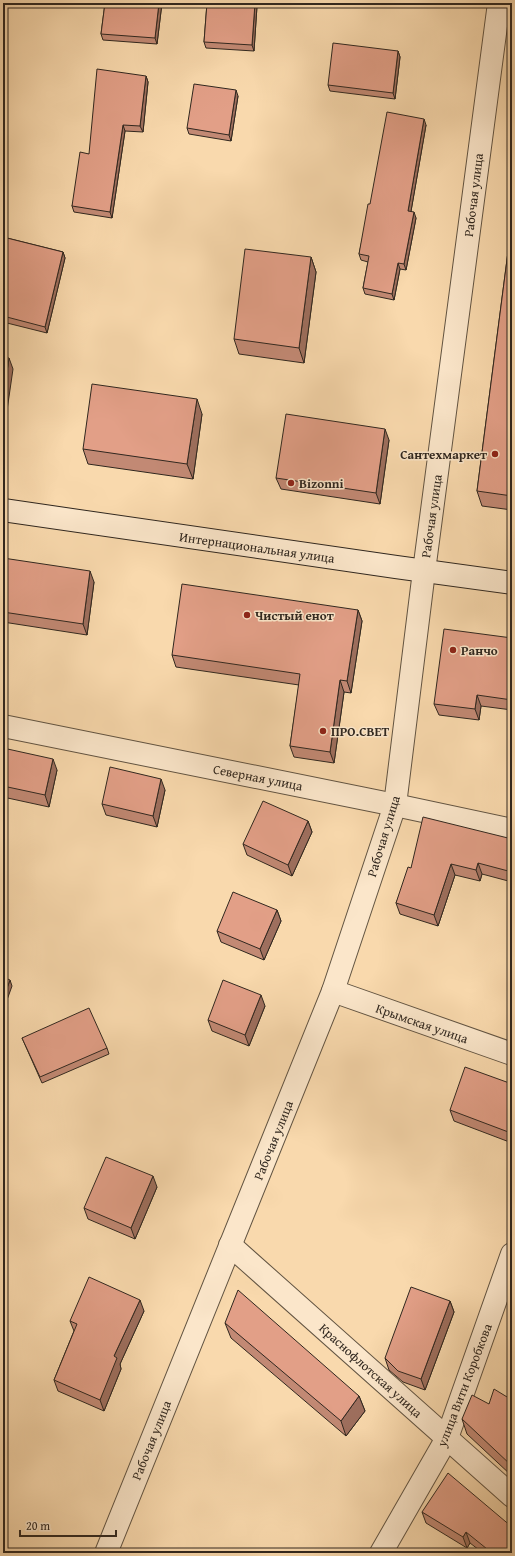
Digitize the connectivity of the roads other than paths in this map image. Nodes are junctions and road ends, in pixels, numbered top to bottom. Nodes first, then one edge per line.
1 (499, 3) edge
2 (3, 510) edge
3 (424, 571) junction
4 (512, 583) edge
5 (3, 726) edge
6 (395, 805) junction
7 (512, 830) edge
8 (333, 991) junction
9 (512, 1054) edge
10 (230, 1245) junction
11 (512, 1254) edge
12 (447, 1438) junction
13 (512, 1496) edge
14 (106, 1553) edge
15 (381, 1553) edge

1 - 3 street, Рабочая улица
2 - 3 street, Интернациональная улица
3 - 4 street, Интернациональная улица
3 - 6 street, Рабочая улица
5 - 6 street, Северная улица
6 - 7 street, Северная улица
6 - 8 street, Рабочая улица
8 - 9 street, Крымская улица
8 - 10 street, Рабочая улица
10 - 12 street, Краснофлотская улица
10 - 14 street, Рабочая улица
11 - 12 street, улица Вити Коробкова
12 - 13 street, Краснофлотская улица
12 - 15 street, улица Вити Коробкова

